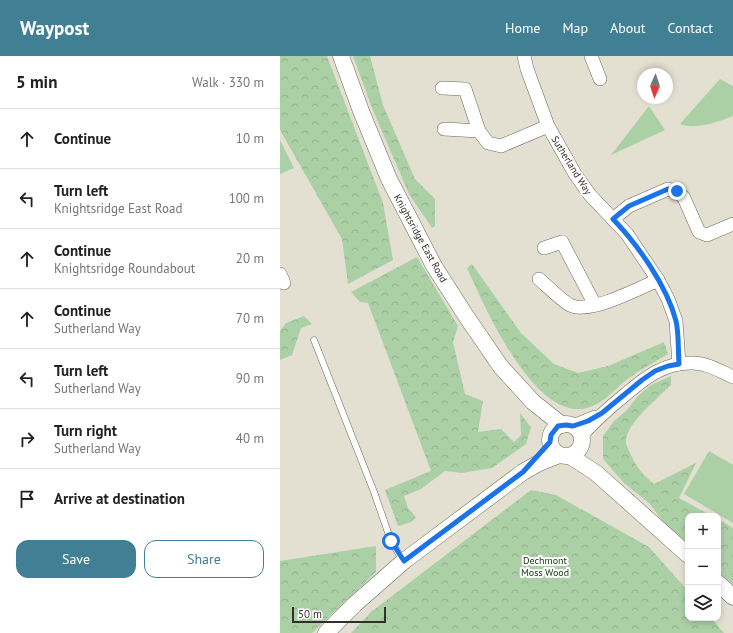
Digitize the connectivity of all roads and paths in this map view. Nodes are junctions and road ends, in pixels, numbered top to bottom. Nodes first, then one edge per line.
1 (341, 56) edge
2 (524, 56) edge
3 (591, 56) edge
4 (600, 79) dead end
5 (442, 88) dead end
6 (548, 126) junction
7 (444, 130) dead end
8 (479, 131) junction
9 (613, 219) junction
10 (733, 224) edge
11 (544, 248) dead end
12 (539, 279) dead end
13 (658, 280) junction
14 (595, 305) junction
15 (314, 340) dead end
16 (679, 364) junction
17 (733, 377) edge
18 (566, 440) junction
19 (685, 552) edge
20 (404, 561) junction
21 (720, 585) edge
22 (733, 597) edge
23 (326, 633) edge

1 - 18 street, Knightsridge East Road
2 - 6 street, Sutherland Way
3 - 4 street
5 - 8 street, Sutherland Way
6 - 8 street, Sutherland Way
6 - 9 street, Sutherland Way
7 - 8 street
9 - 10 street
9 - 13 street, Sutherland Way
11 - 14 street
12 - 14 street
13 - 14 street
13 - 16 street, Sutherland Way
15 - 20 lane
16 - 17 street
16 - 18 street
18 - 19 street, Knightsridge East Road
18 - 20 street
20 - 23 street
21 - 22 street

